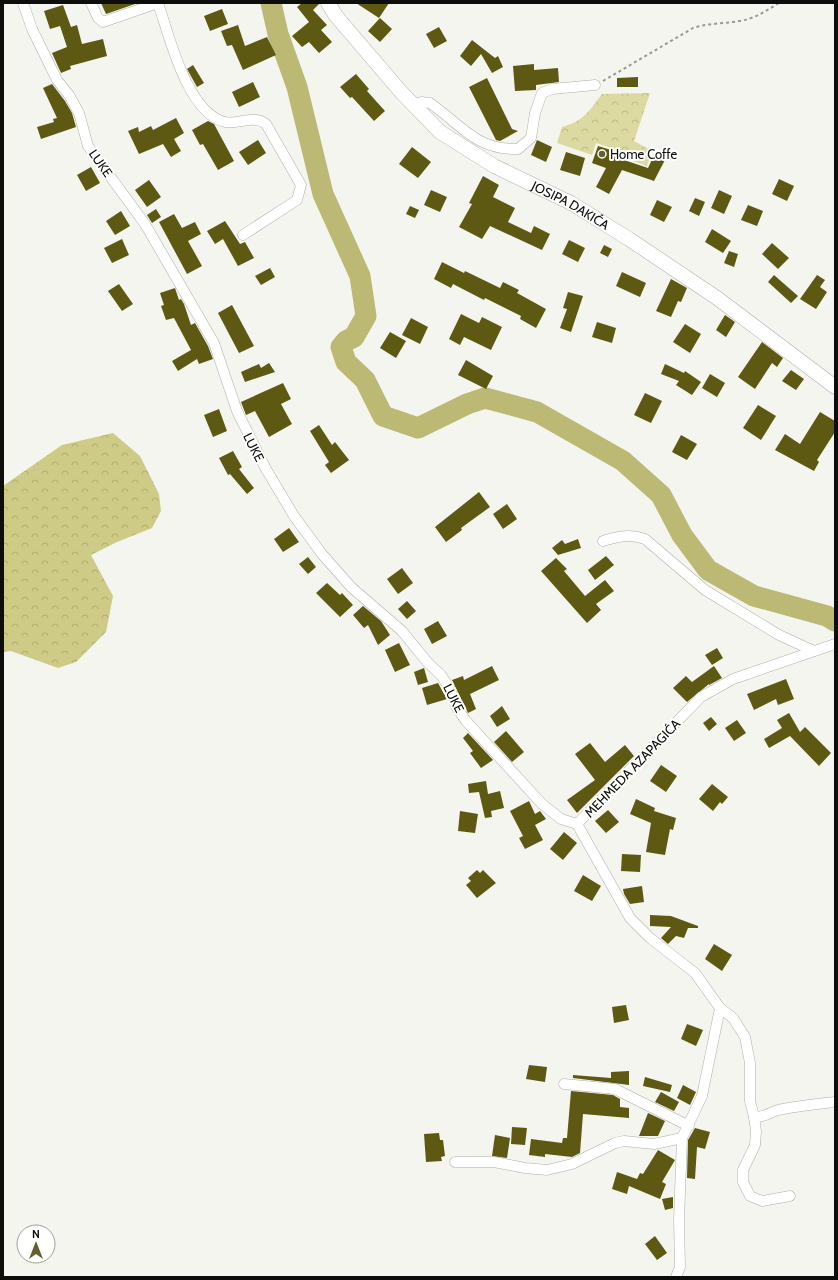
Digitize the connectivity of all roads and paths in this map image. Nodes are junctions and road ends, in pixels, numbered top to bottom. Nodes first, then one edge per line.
1 (23, 3) edge
2 (91, 3) edge
3 (158, 3) edge
4 (328, 3) edge
5 (778, 3) edge
6 (595, 85) joint
7 (414, 105) junction
8 (243, 235) dead end
9 (835, 387) edge
10 (603, 541) dead end
11 (835, 644) edge
12 (814, 651) junction
13 (577, 824) junction
14 (720, 1008) junction
15 (564, 1084) dead end
16 (835, 1102) edge
17 (754, 1117) junction
18 (688, 1126) junction
19 (682, 1138) junction
20 (455, 1162) dead end
21 (790, 1196) dead end
22 (676, 1277) edge

1 - 13 street, LUKE
2 - 3 street
3 - 8 street
4 - 7 main road, JOSIPA DAKIĆA
5 - 6 path
6 - 7 street
7 - 9 main road, JOSIPA DAKIĆA
10 - 12 street
11 - 12 street, MEHMEDA AZAPAGIĆA
12 - 13 street, MEHMEDA AZAPAGIĆA
13 - 14 street, MEHMEDA AZAPAGIĆA
14 - 17 street, MEHMEDA AZAPAGIĆA
14 - 18 street
15 - 18 street
16 - 17 street
17 - 21 street, MEHMEDA AZAPAGIĆA
18 - 19 street
19 - 20 street
19 - 22 street

